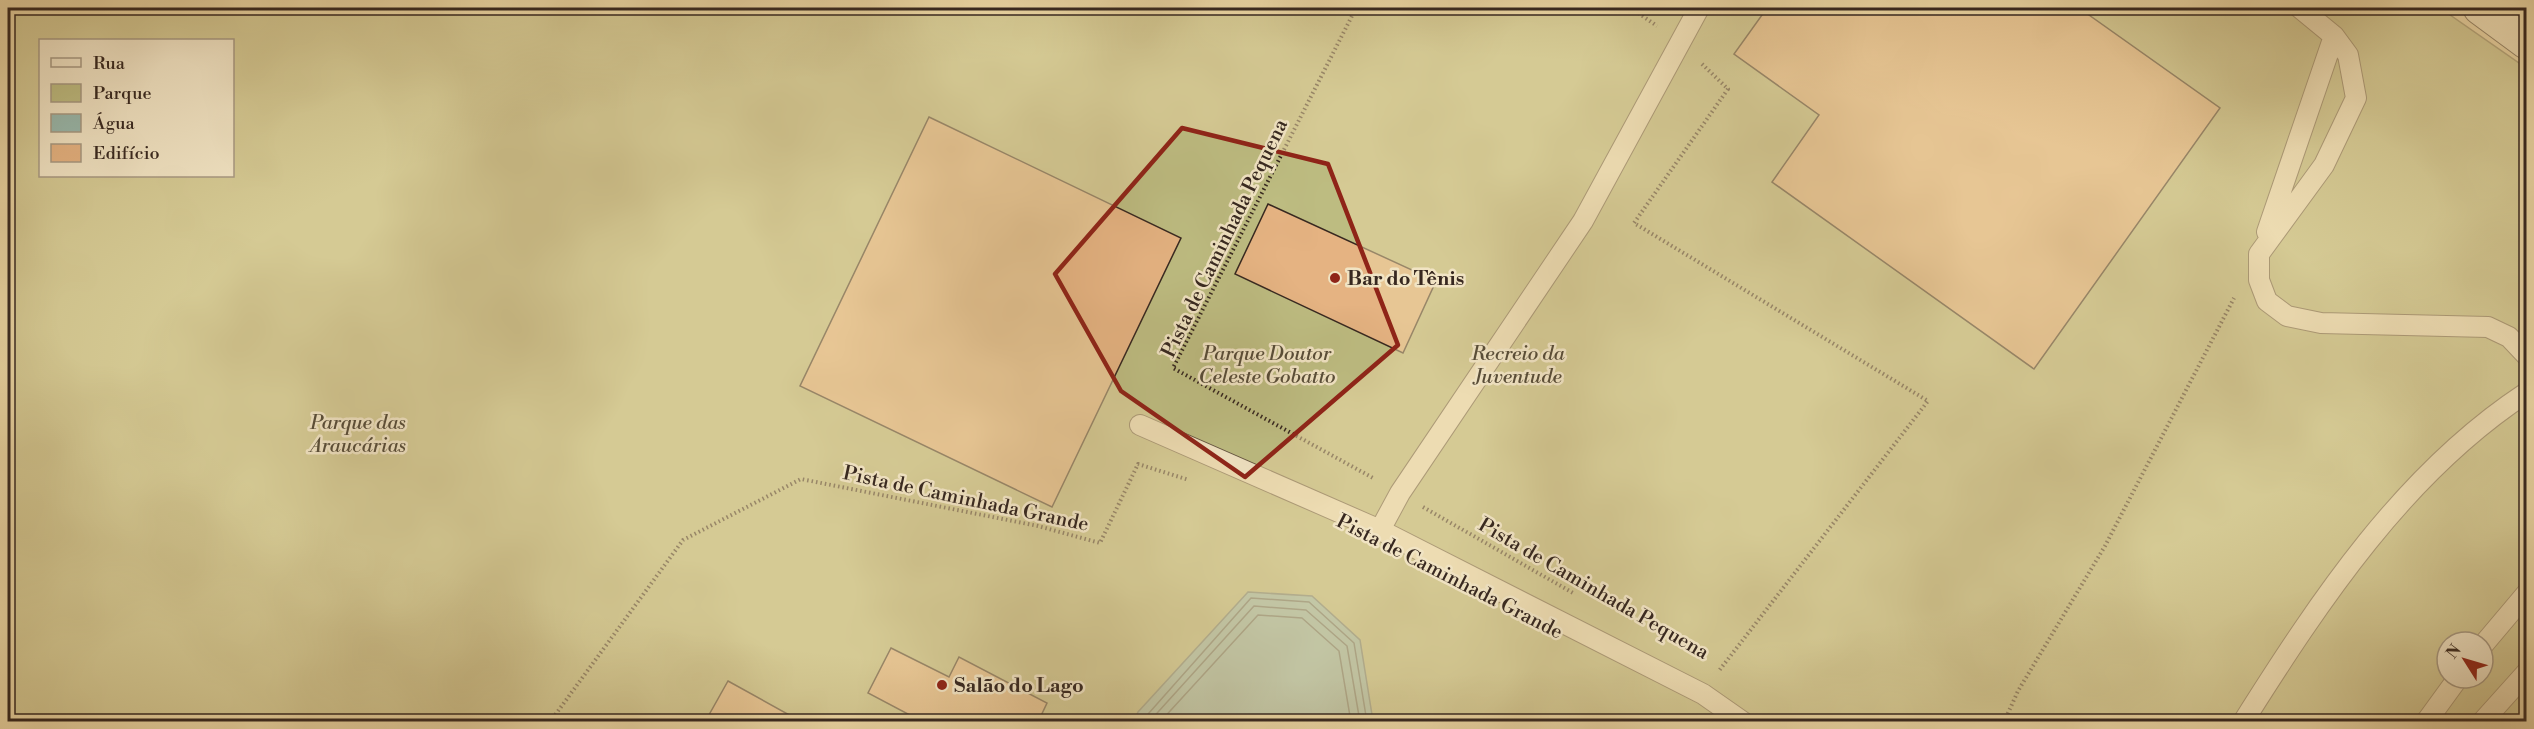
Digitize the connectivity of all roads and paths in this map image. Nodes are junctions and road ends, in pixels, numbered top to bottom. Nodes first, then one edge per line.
1 (1356, 8) edge
2 (1631, 8) edge
3 (1699, 8) edge
4 (2300, 8) edge
5 (2480, 8) edge
6 (2334, 36) junction
7 (2526, 42) edge
8 (1680, 44) junction
9 (2259, 254) junction
10 (2526, 355) edge
11 (2526, 393) edge
12 (1140, 425) dead end
13 (1194, 482) dead end
14 (1400, 493) junction
15 (1380, 530) junction
16 (2526, 594) edge
17 (1583, 599) dead end
18 (2495, 631) edge
19 (2526, 673) edge
20 (1715, 675) dead end
21 (2449, 690) edge
22 (550, 722) edge
23 (1743, 722) edge
24 (2004, 722) edge
25 (2243, 722) edge
26 (2426, 722) edge
27 (2482, 722) edge

1 - 14 path, Pista de Caminhada Pequena
2 - 8 path, Pista de Caminhada Pequena
3 - 8 lane
4 - 6 lane
5 - 7 main road
6 - 9 lane
6 - 9 lane
8 - 14 lane
8 - 20 path, Pista de Caminhada Pequena
9 - 10 lane
9 - 24 path
11 - 25 lane
12 - 15 lane
13 - 22 path, Pista de Caminhada Grande
14 - 15 lane
14 - 17 path, Pista de Caminhada Pequena
15 - 23 lane
16 - 18 lane
19 - 27 lane
21 - 26 lane

